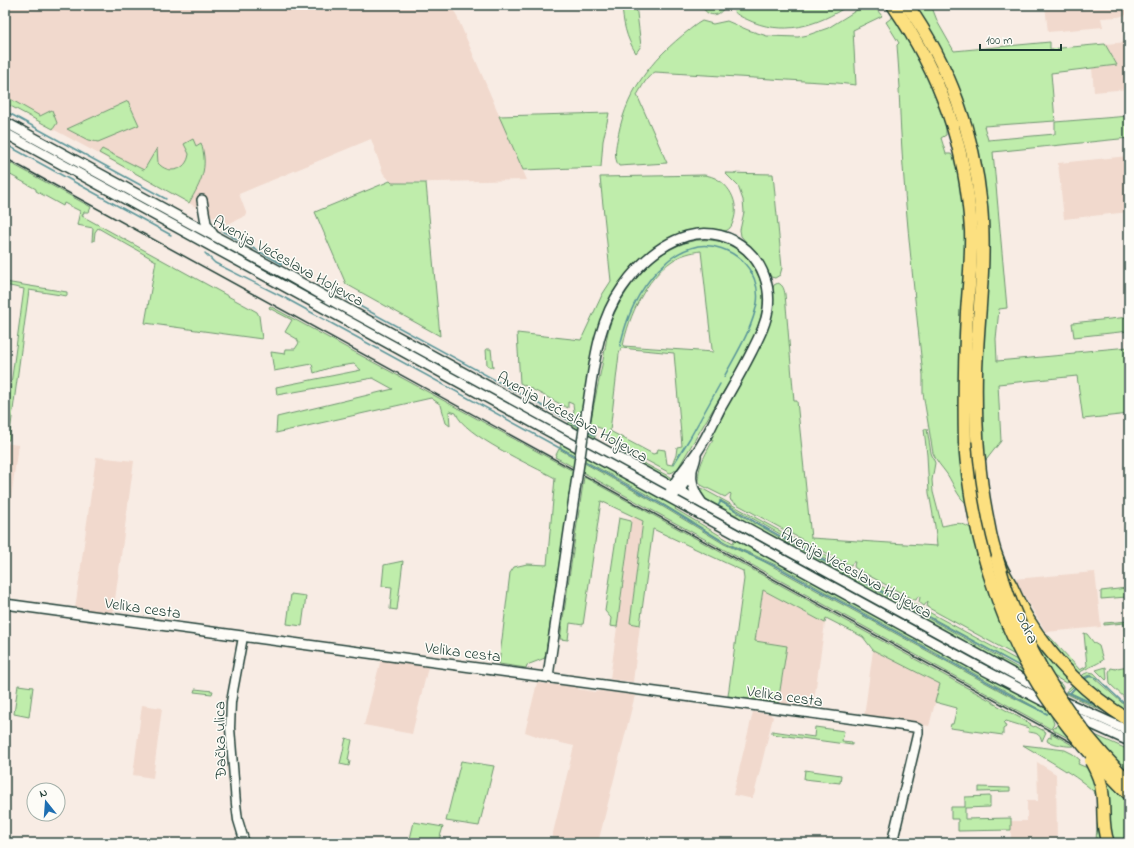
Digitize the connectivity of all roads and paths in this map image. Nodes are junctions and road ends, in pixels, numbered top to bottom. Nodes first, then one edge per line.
1 (893, 5) edge
2 (907, 5) edge
3 (5, 122) edge
4 (5, 133) edge
5 (202, 200) dead end
6 (215, 237) junction
7 (970, 442) junction
8 (697, 452) junction
9 (692, 467) junction
10 (675, 489) junction
11 (669, 497) junction
12 (703, 504) junction
13 (997, 559) junction
14 (5, 604) edge
15 (243, 636) junction
16 (548, 676) junction
17 (1129, 720) edge
18 (1129, 731) edge
19 (1129, 741) edge
20 (1081, 743) junction
21 (1129, 782) edge
22 (1129, 794) edge
23 (245, 843) edge
24 (892, 843) edge
25 (1108, 843) edge

1 - 7 highway
2 - 7 highway
3 - 6 main road, Avenija Većeslava Holjevca
4 - 11 main road, Avenija Većeslava Holjevca
5 - 6 main road
6 - 10 main road, Avenija Većeslava Holjevca
7 - 13 highway, Odra
7 - 20 highway, Odra, bridge
8 - 9 main road
8 - 10 main road
8 - 16 main road, bridge
9 - 10 main road
9 - 12 main road
10 - 11 main road
10 - 12 main road, Avenija Većeslava Holjevca
11 - 19 main road, Avenija Većeslava Holjevca
12 - 18 main road, Avenija Većeslava Holjevca
13 - 17 highway, bridge
13 - 21 highway, Odra, bridge
14 - 15 main road, Velika cesta
15 - 16 main road, Velika cesta
15 - 23 street, Đačka ulica
16 - 24 main road, Velika cesta
20 - 22 highway, Odra, bridge
20 - 25 highway, bridge

